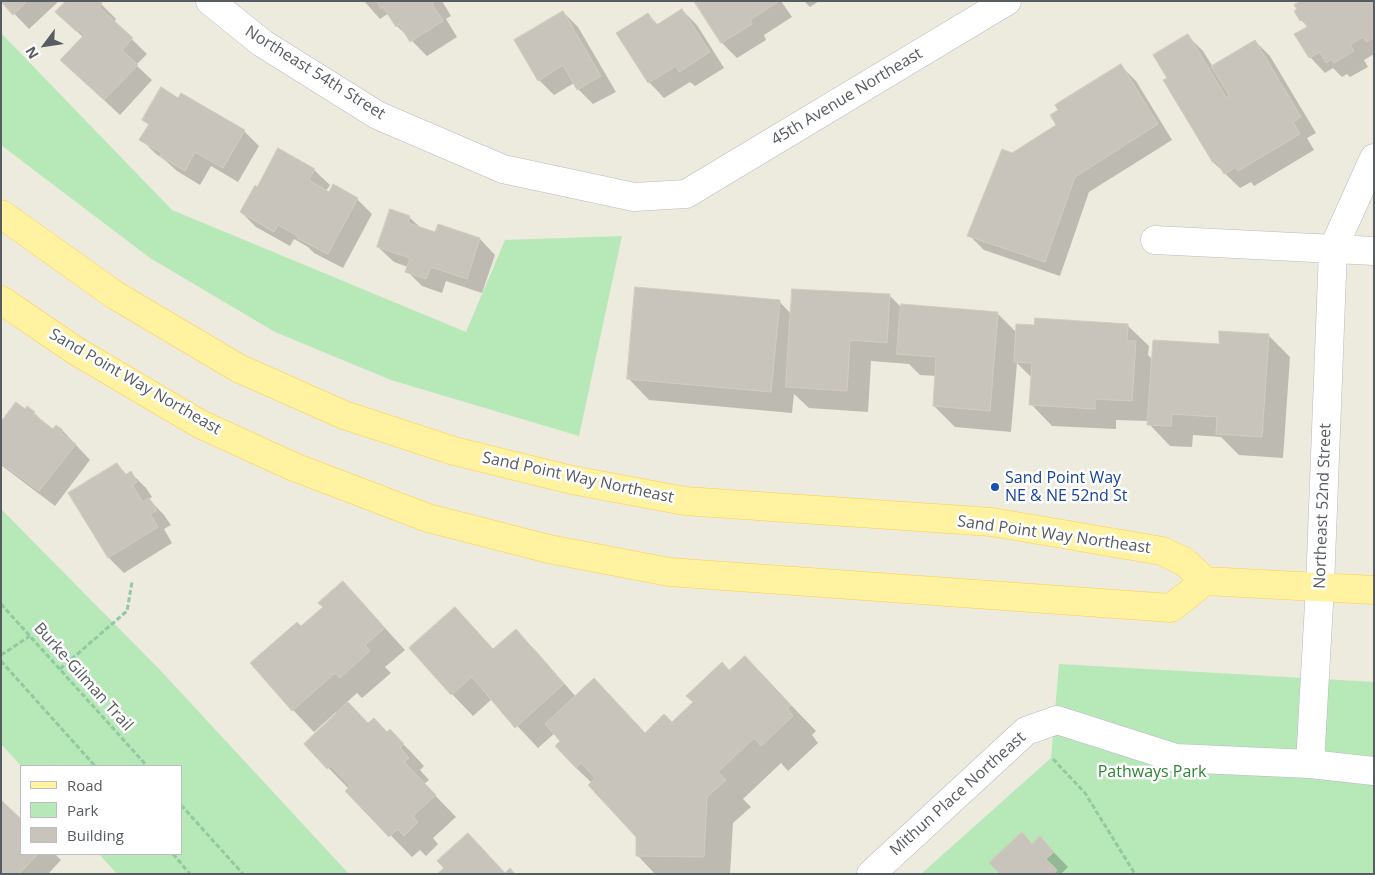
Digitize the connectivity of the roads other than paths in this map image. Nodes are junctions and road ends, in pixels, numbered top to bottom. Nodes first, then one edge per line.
1 (210, 1) edge
2 (1007, 1) edge
3 (1374, 158) edge
4 (686, 194) joint
5 (1, 214) edge
6 (1155, 240) dead end
7 (1333, 249) junction
8 (1374, 251) edge
9 (1, 300) edge
10 (1205, 581) junction
11 (1320, 586) junction
12 (1374, 590) edge
13 (1310, 764) junction
14 (1374, 771) edge
15 (871, 874) edge

1 - 4 street, Northeast 54th Street
2 - 4 street, 45th Avenue Northeast
3 - 7 street
5 - 10 main road, Sand Point Way Northeast
6 - 7 street
7 - 8 street
7 - 11 street, Northeast 52nd Street
9 - 10 main road, Sand Point Way Northeast
10 - 11 main road
11 - 12 main road
11 - 13 street, Northeast 52nd Street
13 - 14 street, Mithun Place Northeast
13 - 15 street, Mithun Place Northeast

